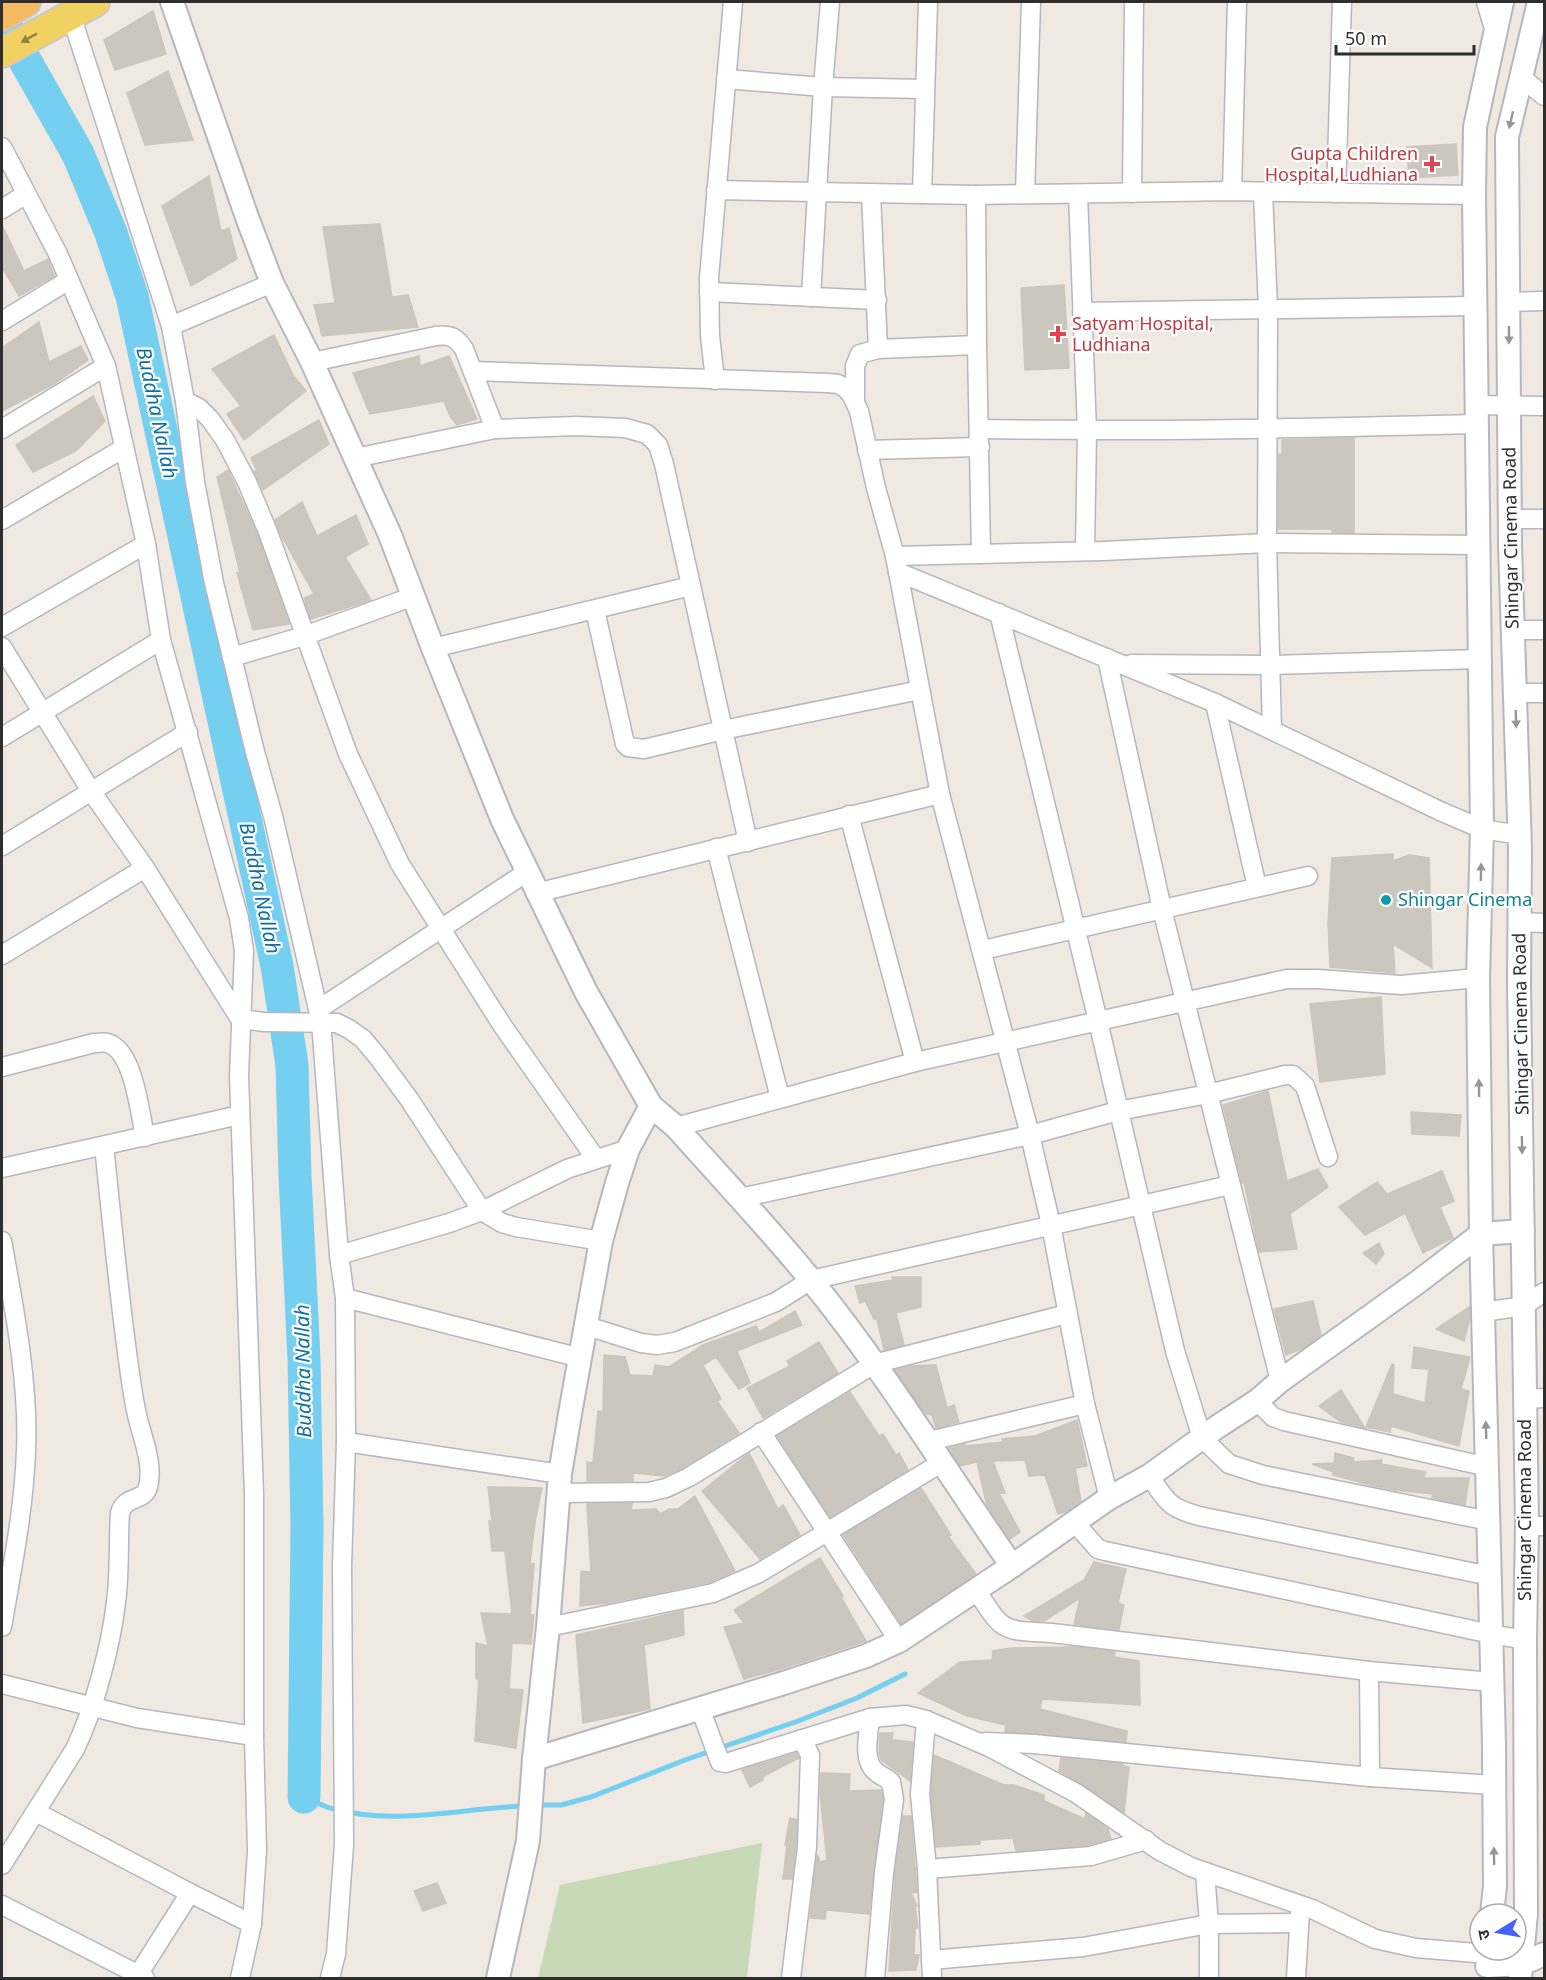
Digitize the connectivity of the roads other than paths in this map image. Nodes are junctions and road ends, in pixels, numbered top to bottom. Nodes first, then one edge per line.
1 (26, 2) edge
2 (95, 2) edge
3 (172, 2) edge
4 (733, 2) edge
5 (830, 2) edge
6 (928, 2) edge
7 (1031, 2) edge
8 (1134, 2) edge
9 (1237, 2) edge
10 (1342, 2) edge
11 (1486, 2) edge
12 (1502, 2) edge
13 (1539, 2) edge
14 (2, 16) edge
15 (64, 18) junction
16 (1495, 32) junction
17 (2, 53) edge
18 (1521, 77) junction
19 (726, 79) junction
20 (823, 87) junction
21 (926, 89) junction
22 (1545, 96) edge
23 (2, 147) edge
24 (716, 190) junction
25 (1232, 191) junction
26 (1263, 192) junction
27 (816, 193) junction
28 (1132, 193) junction
29 (1336, 193) junction
30 (26, 194) junction
31 (871, 194) junction
32 (922, 194) junction
33 (1025, 194) junction
34 (1078, 194) junction
35 (976, 195) junction
36 (1474, 195) junction
37 (2, 209) edge
38 (69, 280) junction
39 (272, 283) junction
40 (709, 292) junction
41 (811, 297) junction
42 (877, 300) junction
43 (1545, 301) edge
44 (1508, 302) junction
45 (1476, 306) junction
46 (1268, 310) junction
47 (1082, 312) junction
48 (2, 321) edge
49 (171, 326) junction
50 (977, 345) junction
51 (878, 349) junction
52 (312, 362) junction
53 (106, 366) junction
54 (473, 371) junction
55 (715, 380) junction
56 (855, 400) junction
57 (185, 401) junction
58 (1509, 405) junction
59 (1545, 406) edge
60 (1477, 414) junction
61 (2, 429) edge
62 (495, 429) junction
63 (1268, 429) junction
64 (1087, 431) junction
65 (980, 438) junction
66 (124, 448) junction
67 (867, 450) junction
68 (355, 458) junction
69 (1510, 519) junction
70 (1545, 519) edge
71 (2, 520) edge
72 (1267, 543) junction
73 (146, 544) junction
74 (1479, 545) junction
75 (1085, 551) junction
76 (981, 554) junction
77 (896, 564) junction
78 (692, 586) junction
79 (414, 596) junction
80 (595, 609) junction
81 (999, 613) junction
82 (2, 627) edge
83 (1513, 630) junction
84 (1545, 630) edge
85 (304, 636) junction
86 (161, 640) junction
87 (2, 647) edge
88 (433, 648) junction
89 (232, 657) junction
90 (1480, 659) junction
91 (1114, 661) junction
92 (1270, 664) junction
93 (920, 690) junction
94 (1515, 693) junction
95 (1545, 693) edge
96 (1215, 703) junction
97 (43, 712) junction
98 (723, 730) junction
99 (1272, 730) junction
100 (188, 732) junction
101 (2, 737) edge
102 (91, 791) junction
103 (940, 794) junction
104 (849, 815) junction
105 (1482, 828) junction
106 (1520, 835) junction
107 (748, 842) junction
108 (2, 846) edge
109 (716, 848) junction
110 (145, 868) junction
111 (527, 872) junction
112 (1308, 876) dead end
113 (1257, 887) junction
114 (536, 893) junction
115 (1162, 909) junction
116 (1520, 922) junction
117 (1545, 923) edge
118 (440, 928) junction
119 (1075, 929) junction
120 (983, 950) junction
121 (2, 955) edge
122 (1478, 978) junction
123 (1186, 1002) junction
124 (317, 1018) junction
125 (240, 1019) junction
126 (1098, 1021) junction
127 (1007, 1041) junction
128 (915, 1062) junction
129 (2, 1067) edge
130 (1208, 1094) junction
131 (780, 1098) junction
132 (651, 1106) junction
133 (1118, 1111) junction
134 (240, 1115) junction
135 (676, 1127) junction
136 (1030, 1135) junction
137 (145, 1137) junction
138 (104, 1146) junction
139 (628, 1149) junction
140 (1328, 1157) dead end
141 (596, 1159) junction
142 (2, 1168) edge
143 (1230, 1185) junction
144 (740, 1198) junction
145 (1140, 1204) junction
146 (482, 1211) junction
147 (1051, 1225) junction
148 (1524, 1231) junction
149 (1481, 1234) junction
150 (2, 1241) edge
151 (602, 1241) junction
152 (339, 1255) junction
153 (811, 1280) junction
154 (1545, 1292) edge
155 (345, 1298) junction
156 (1524, 1306) junction
157 (1483, 1312) junction
158 (1067, 1314) junction
159 (587, 1326) junction
160 (581, 1358) junction
161 (874, 1364) junction
162 (1280, 1381) junction
163 (1534, 1398) edge
164 (1085, 1404) junction
165 (1265, 1408) junction
166 (761, 1432) junction
167 (929, 1442) junction
168 (346, 1443) junction
169 (1211, 1447) junction
170 (941, 1463) junction
171 (1488, 1467) junction
172 (1153, 1481) junction
173 (560, 1484) junction
174 (1109, 1498) junction
175 (1489, 1521) junction
176 (1536, 1526) edge
177 (1080, 1528) junction
178 (829, 1532) junction
179 (1012, 1566) junction
180 (1490, 1576) junction
181 (982, 1598) junction
182 (2, 1627) edge
183 (548, 1628) junction
184 (1491, 1635) junction
185 (1525, 1640) junction
186 (899, 1641) junction
187 (1369, 1671) junction
188 (1492, 1682) junction
189 (2, 1684) edge
190 (91, 1707) junction
191 (700, 1708) junction
192 (870, 1718) junction
193 (926, 1719) junction
194 (254, 1736) junction
195 (802, 1739) junction
196 (977, 1741) junction
197 (534, 1758) junction
198 (1370, 1777) junction
199 (1494, 1785) junction
200 (36, 1812) junction
201 (1146, 1840) junction
202 (2, 1865) edge
203 (927, 1869) junction
204 (1205, 1872) junction
205 (189, 1893) junction
206 (1493, 1902) edge
207 (1526, 1902) edge
208 (1301, 1904) junction
209 (2, 1905) edge
210 (1299, 1923) junction
211 (252, 1924) junction
212 (1209, 1924) junction
213 (1545, 1940) edge
214 (1528, 1956) edge
215 (1468, 1958) edge
216 (932, 1960) junction
217 (140, 1977) edge
218 (240, 1978) edge
219 (330, 1978) edge
220 (498, 1978) edge
221 (791, 1978) edge
222 (875, 1978) edge
223 (932, 1978) edge
224 (1209, 1978) edge
225 (1296, 1978) edge

1 - 14 highway
2 - 15 main road
3 - 39 street
4 - 19 street
5 - 20 street
6 - 21 street
7 - 33 street
8 - 28 street
9 - 25 street
10 - 29 street
11 - 16 street
12 - 16 street, Shingar Cinema Road
13 - 18 street, Shingar Cinema Road
15 -> 17 main road
15 - 49 street
16 - 36 street, Shingar Cinema Road
18 - 22 street
18 -> 44 street, Shingar Cinema Road
19 - 20 street
19 - 24 street
20 - 21 street
20 - 27 street
21 - 32 street
23 - 30 street
24 - 27 street
24 - 40 street
25 - 26 street
25 - 28 street
26 - 29 street
26 - 46 street
27 - 31 street
27 - 41 street
28 - 34 street
29 - 36 street
30 - 37 street
30 - 38 street
31 - 32 street
31 - 42 street
32 - 35 street
33 - 34 street
33 - 35 street
34 - 47 street
35 - 50 street
36 - 45 street, Shingar Cinema Road
38 - 48 street
38 - 53 street
39 - 49 street
39 - 52 street
40 - 41 street
40 - 55 street
41 - 42 street
42 - 51 street
43 - 44 street
44 -> 58 street, Shingar Cinema Road
45 - 46 street
45 - 60 street, Shingar Cinema Road
46 - 47 street
46 - 63 street
47 - 64 street
49 - 57 street
50 - 51 street
50 - 65 street
51 - 56 street
52 - 54 street
52 - 68 street
53 - 61 street
53 - 66 street
54 - 55 street
54 - 62 street
55 - 56 street
56 - 67 street
57 - 85 street
57 - 89 street
58 - 59 street
58 - 60 street
58 - 69 street, Shingar Cinema Road
60 - 63 street
60 - 74 street, Shingar Cinema Road
62 - 68 street
62 - 78 street
63 - 64 street
63 - 72 street
64 - 65 street
64 - 75 street
65 - 67 street
65 - 76 street
66 - 71 street
66 - 73 street
67 - 77 street
68 - 79 street
69 - 70 street
69 - 83 street, Shingar Cinema Road
72 - 74 street
72 - 75 street
72 - 92 street
73 - 82 street
73 - 86 street
74 - 90 street, Shingar Cinema Road
75 - 76 street
76 - 77 street
77 - 81 street
77 - 93 street
78 - 80 street
78 - 98 street
79 - 85 street
79 - 88 street
80 - 88 street
80 - 98 street
81 - 91 street
81 - 119 street
83 - 84 street
83 - 94 street, Shingar Cinema Road
85 - 89 street
85 - 118 street
86 - 97 street
86 - 100 street
87 - 97 street
88 - 111 street
89 - 124 street
90 - 92 street
90 - 105 street, Shingar Cinema Road
91 - 92 street
91 - 96 street
91 - 115 street
92 - 99 street
93 - 98 street
93 - 103 street
94 - 95 street
94 -> 106 street, Shingar Cinema Road
96 - 99 street
96 - 113 street
97 - 101 street
97 - 102 street
98 - 107 street
99 - 105 street
100 - 102 street
100 - 125 street
102 - 108 street
102 - 110 street
103 - 104 street
103 - 120 street
104 - 107 street
104 - 128 street
105 - 106 street
122 -> 105 street, Shingar Cinema Road
106 - 116 street, Shingar Cinema Road
107 - 109 street
109 - 114 street
109 - 131 street
110 - 121 street
110 - 125 street
111 - 114 street
111 - 118 street
112 - 113 street
113 - 115 street
114 - 132 street
115 - 119 street
115 - 123 street
116 - 117 street
116 -> 148 street, Shingar Cinema Road
118 - 124 street
118 - 141 street
119 - 120 street
119 - 126 street
120 - 127 street
122 - 123 street
149 -> 122 street, Shingar Cinema Road
123 - 126 street
123 - 130 street
124 - 125 street
124 - 146 street
124 - 152 street
125 - 134 street
126 - 127 street
126 - 133 street
127 - 128 street
127 - 136 street
128 - 131 street
129 - 137 street
130 - 133 street
130 - 140 street
130 - 143 street
131 - 135 street
132 - 135 street
132 - 139 street
133 - 136 street
133 - 145 street
134 - 137 street
134 - 194 street
135 - 144 street
136 - 144 street
136 - 147 street
137 - 138 street
138 - 142 street
138 - 190 street
139 - 141 street
139 - 151 street
141 - 146 street
143 - 145 street
143 - 162 street
144 - 153 street
145 - 147 street
145 - 169 street
146 - 151 street
146 - 152 street
147 - 153 street
147 - 158 street
148 - 149 street
148 - 156 street, Shingar Cinema Road
149 - 157 street, Shingar Cinema Road
149 - 162 street
150 - 182 street
151 - 159 street
152 - 155 street
153 - 159 street
153 - 161 street
154 - 156 street
155 - 160 street
155 - 168 street
156 - 157 street
156 - 163 street, Shingar Cinema Road
171 -> 157 street, Shingar Cinema Road
158 - 161 street
158 - 164 street
159 - 160 street
160 - 173 street
161 - 166 street
161 - 167 street
162 - 165 street
163 - 176 street, Shingar Cinema Road
164 - 167 street
164 - 174 street
165 - 169 street
165 - 171 street
166 - 173 street
166 - 178 street
167 - 170 street
168 - 173 street
168 - 219 street
169 - 172 street
169 - 175 street
170 - 178 street
170 - 179 street
171 - 175 street, Shingar Cinema Road
172 - 174 street
172 - 180 street
173 - 183 street
174 - 177 street
175 - 180 street, Shingar Cinema Road
176 - 185 street, Shingar Cinema Road
177 - 179 street
177 - 184 street
178 - 183 street
178 - 186 street
179 - 181 street
180 - 184 street, Shingar Cinema Road
181 - 186 street
181 - 187 street
183 - 197 street
184 - 185 street
184 - 188 street, Shingar Cinema Road
185 - 207 street, Shingar Cinema Road
186 - 191 street
187 - 188 street
187 - 198 street
188 - 199 street, Shingar Cinema Road
189 - 190 street
190 - 194 street
190 - 200 street
191 - 195 street
191 - 197 street
192 - 193 street
192 - 195 street
192 - 222 street
193 - 196 street
193 - 203 street
194 - 211 street
195 - 221 street
196 - 198 street
196 - 201 street
197 - 220 street
198 - 199 street
206 -> 199 street, Shingar Cinema Road
200 - 202 street
200 - 205 street
201 - 203 street
201 - 204 street
203 - 216 street
204 - 208 street
204 - 212 street
205 - 211 street
205 - 217 street
208 - 210 street
208 - 215 street
209 - 217 street
210 - 212 street
210 - 225 street
211 - 218 street
212 - 216 street
212 - 224 street
213 - 214 street
216 - 223 street

